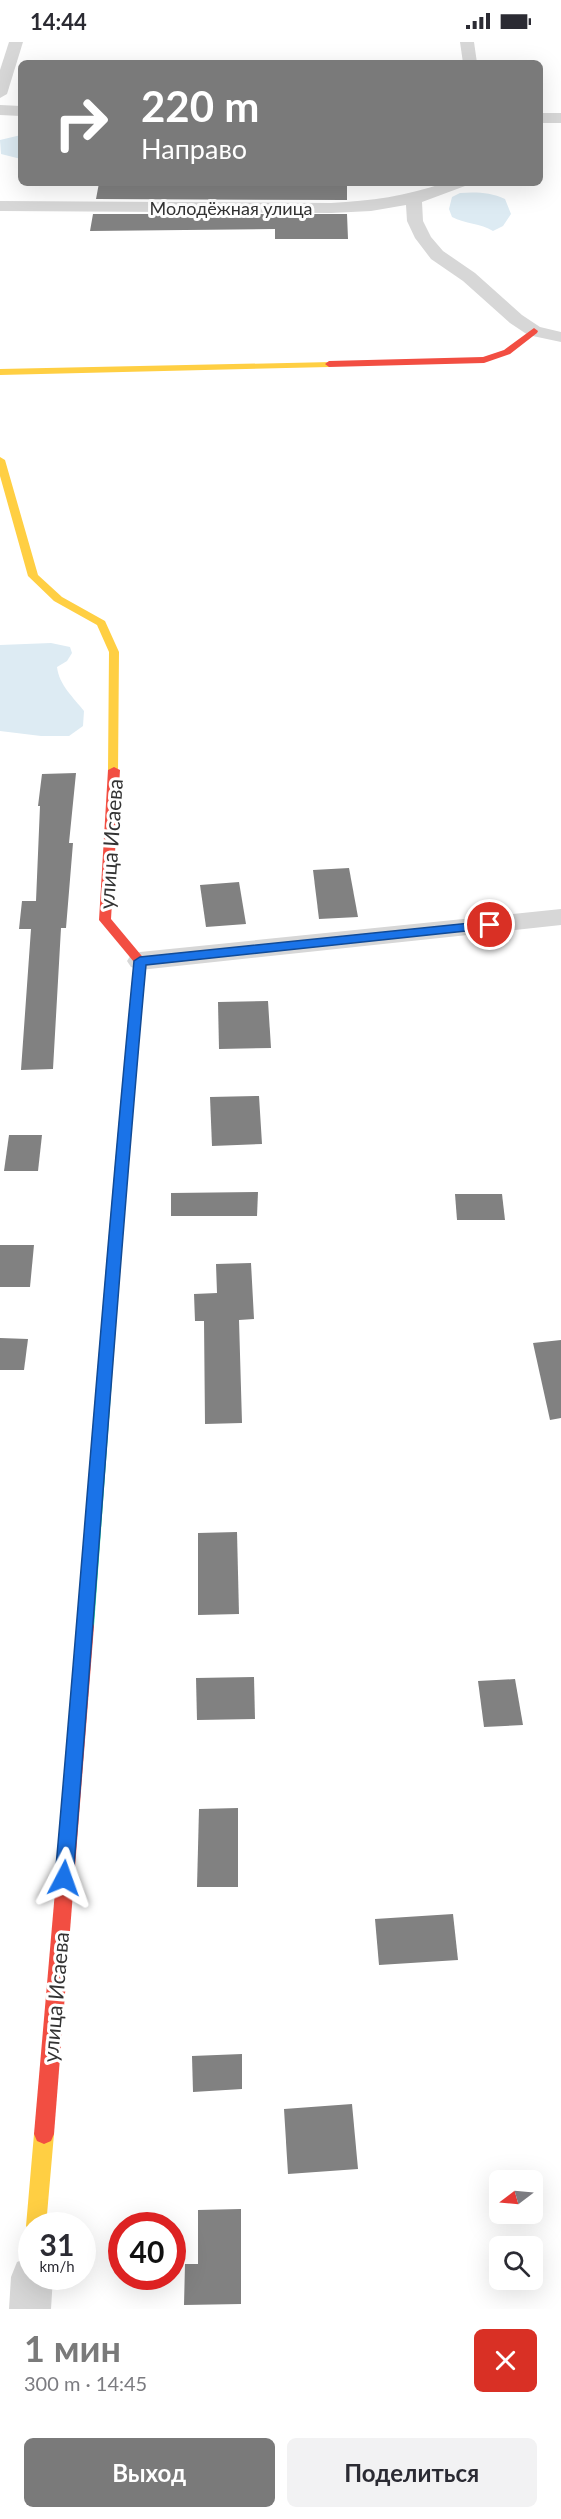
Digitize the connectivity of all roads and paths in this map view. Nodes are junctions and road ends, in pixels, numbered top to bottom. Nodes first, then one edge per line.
1 (16, 42) edge
2 (467, 42) edge
3 (470, 60) edge
4 (0, 94) edge
5 (0, 110) edge
6 (18, 111) edge
7 (543, 118) edge
8 (561, 118) edge
9 (451, 186) edge
10 (414, 199) junction
11 (0, 206) edge
12 (534, 331) junction
13 (561, 337) edge
14 (0, 372) edge
15 (0, 460) edge
16 (561, 917) edge
17 (140, 961) junction
18 (37, 2212) edge
19 (31, 2290) edge
20 (30, 2309) edge

1 - 4 street
2 - 3 street
5 - 6 street
7 - 8 street
9 - 10 street, Молодёжная улица
10 - 11 street, Молодёжная улица
10 - 12 street
12 - 13 street
12 - 14 street
15 - 17 street, улица Исаева
16 - 17 street
17 - 18 street, улица Исаева
19 - 20 street

